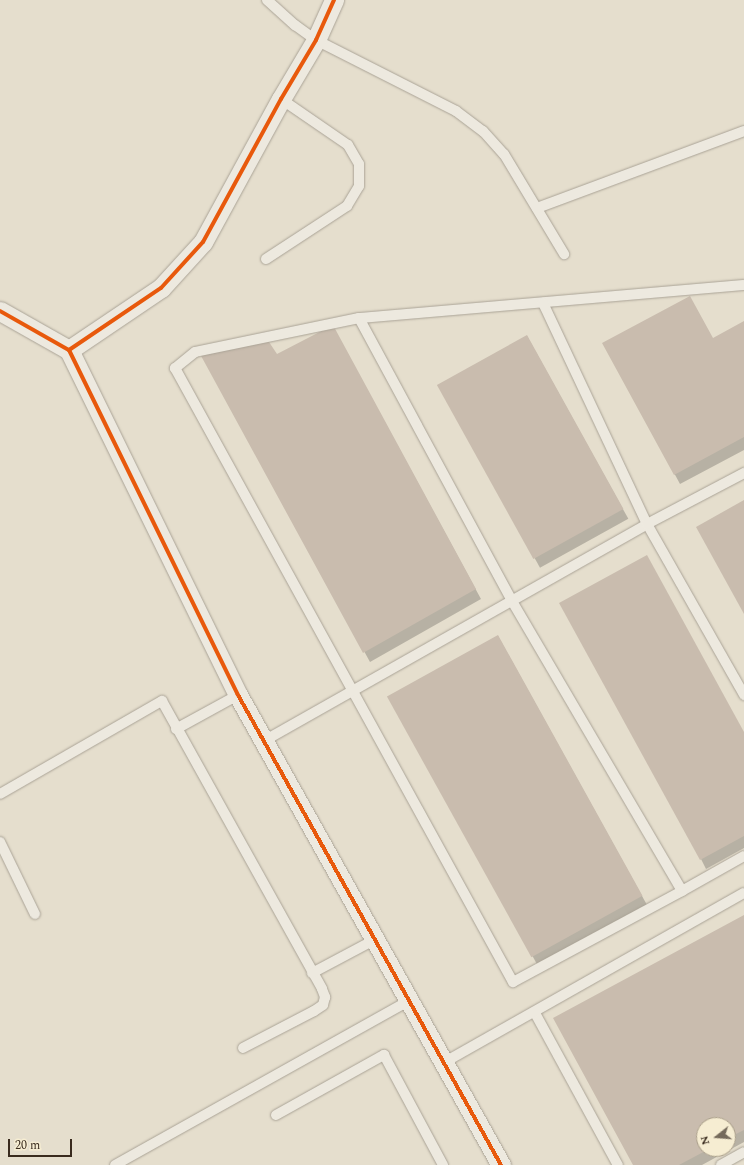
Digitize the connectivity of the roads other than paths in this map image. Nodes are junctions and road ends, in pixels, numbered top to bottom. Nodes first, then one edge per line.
1 (267, 0) edge
2 (334, 0) edge
3 (316, 40) junction
4 (281, 99) junction
5 (744, 131) edge
6 (537, 208) junction
7 (564, 254) dead end
8 (266, 259) dead end
9 (744, 285) edge
10 (543, 303) junction
11 (0, 311) edge
12 (359, 318) junction
13 (69, 350) junction
14 (744, 473) edge
15 (647, 524) junction
16 (512, 601) junction
17 (353, 691) junction
18 (238, 695) junction
19 (744, 695) edge
20 (176, 729) junction
21 (264, 741) junction
22 (0, 794) edge
23 (0, 842) edge
24 (744, 856) edge
25 (682, 891) junction
26 (744, 893) edge
27 (35, 914) dead end
28 (376, 939) junction
29 (312, 973) junction
30 (410, 1000) junction
31 (534, 1013) junction
32 (243, 1048) dead end
33 (445, 1062) junction
34 (276, 1115) dead end
35 (744, 1152) edge
36 (115, 1165) edge
37 (443, 1165) edge
38 (501, 1165) edge
39 (618, 1165) edge
40 (721, 1165) edge

1 - 3 lane
2 - 3 street
3 - 4 street
3 - 6 lane
4 - 8 lane
4 - 13 street
5 - 6 lane
6 - 7 lane
9 - 10 lane
10 - 12 lane
10 - 15 lane
11 - 13 street
12 - 16 lane
12 - 17 lane
13 - 18 street
14 - 15 lane
15 - 16 lane
15 - 19 lane
16 - 17 lane
16 - 25 lane
17 - 21 lane
17 - 25 lane
18 - 20 lane
18 - 21 street
20 - 22 lane
20 - 29 lane
21 - 28 street
23 - 27 lane
24 - 25 lane
26 - 31 lane
28 - 29 lane
28 - 30 street
29 - 32 lane
30 - 33 street
30 - 36 lane
31 - 33 lane
31 - 39 lane
33 - 38 street
34 - 37 lane
35 - 40 lane

